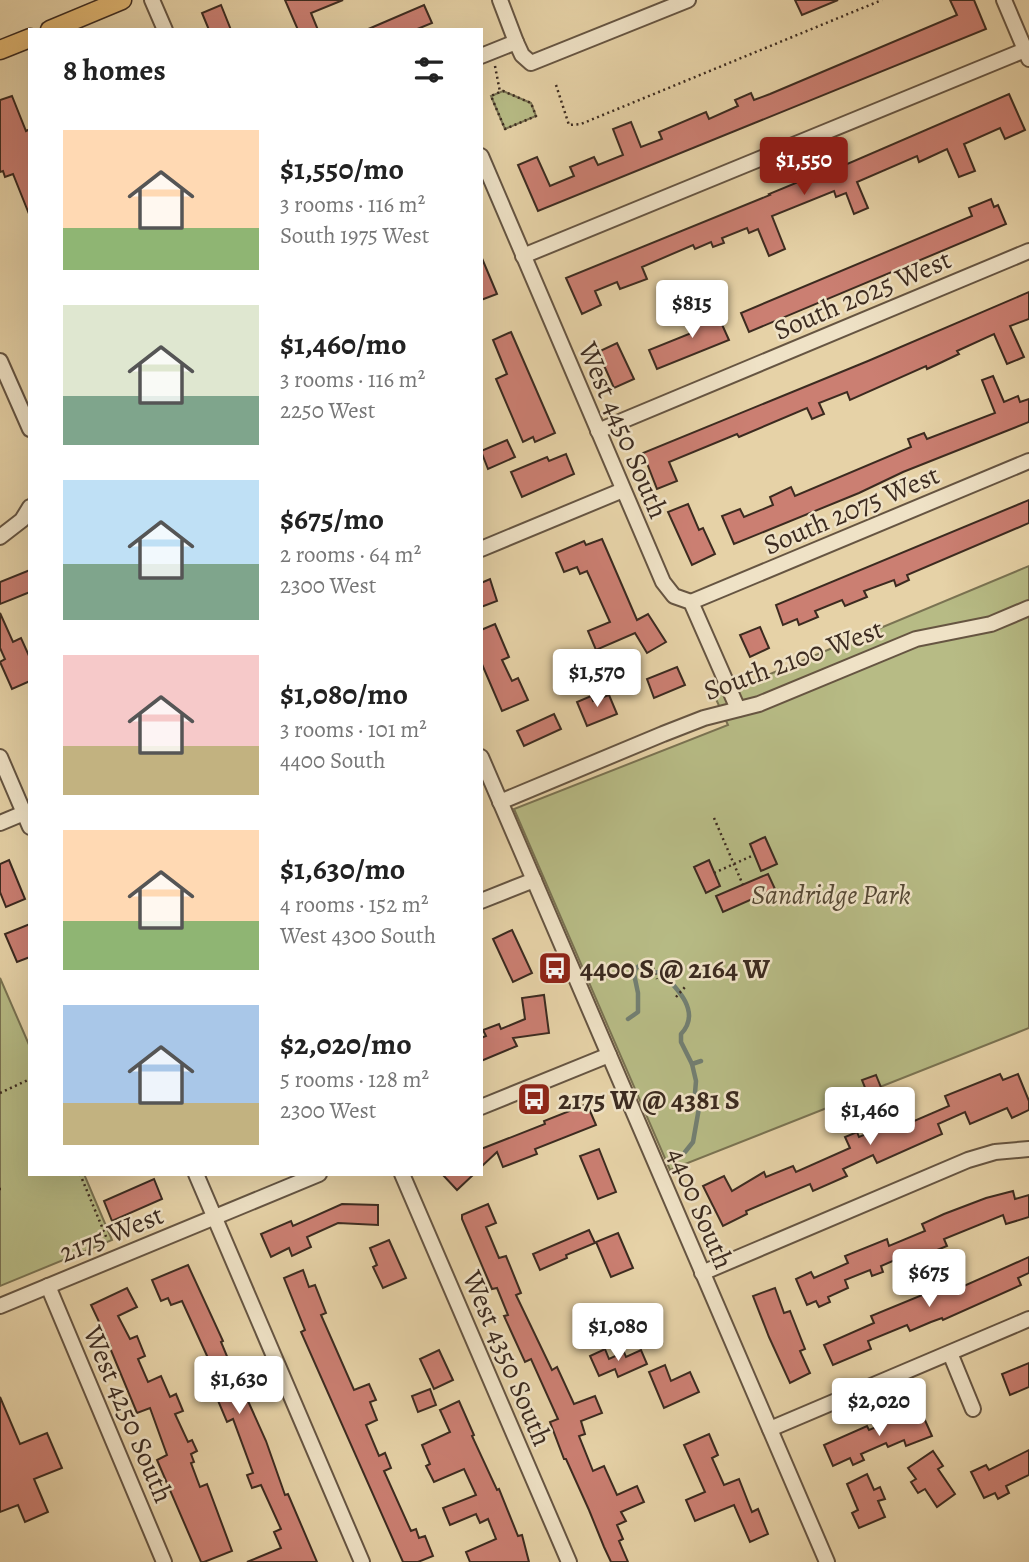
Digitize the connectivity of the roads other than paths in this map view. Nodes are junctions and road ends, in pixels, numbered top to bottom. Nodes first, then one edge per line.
1 (122, 0) edge
2 (152, 0) edge
3 (500, 0) edge
4 (688, 0) edge
5 (1004, 0) edge
6 (72, 26) edge
7 (164, 28) edge
8 (28, 39) edge
9 (516, 42) junction
10 (0, 50) edge
11 (1027, 54) edge
12 (488, 60) edge
13 (483, 161) edge
14 (1029, 251) edge
15 (523, 256) junction
16 (0, 361) edge
17 (28, 424) edge
18 (598, 432) junction
19 (1029, 461) edge
20 (623, 490) junction
21 (28, 510) edge
22 (0, 537) edge
23 (483, 548) edge
24 (691, 602) junction
25 (1029, 608) edge
26 (738, 709) junction
27 (0, 757) edge
28 (483, 762) edge
29 (500, 802) junction
30 (27, 820) edge
31 (0, 823) edge
32 (534, 880) junction
33 (483, 900) edge
34 (608, 1055) junction
35 (483, 1106) edge
36 (1029, 1149) edge
37 (197, 1176) edge
38 (313, 1176) edge
39 (402, 1176) edge
40 (214, 1217) junction
41 (702, 1273) junction
42 (48, 1286) junction
43 (0, 1306) edge
44 (1029, 1319) edge
45 (950, 1353) junction
46 (973, 1409) dead end
47 (770, 1429) junction
48 (164, 1562) edge
49 (362, 1562) edge
50 (569, 1562) edge
51 (827, 1562) edge

1 - 6 main road
2 - 7 street
3 - 9 street
4 - 9 street
5 - 11 street
8 - 10 main road
9 - 12 street
11 - 15 street
13 - 15 street, West 4450 South
14 - 18 street, South 2025 West
15 - 18 street, West 4450 South
16 - 17 street
18 - 20 street, West 4450 South
19 - 24 street, South 2075 West
20 - 23 street
20 - 24 street, West 4450 South
21 - 22 street
24 - 26 street
25 - 26 street, South 2100 West
26 - 29 street, South 2100 West
27 - 30 street
28 - 29 street, 4400 South
29 - 32 street, 4400 South
30 - 31 street
32 - 33 street
32 - 34 street, 4400 South
34 - 35 street
34 - 41 street, 4400 South
36 - 41 street
37 - 40 street
38 - 40 street, 2175 West
39 - 50 street, West 4350 South
40 - 42 street, 2175 West
40 - 49 street
41 - 47 street, 4400 South
42 - 43 street, 2175 West
42 - 48 street, West 4250 South
44 - 45 street
45 - 46 street
45 - 47 street
47 - 51 street, 4400 South

